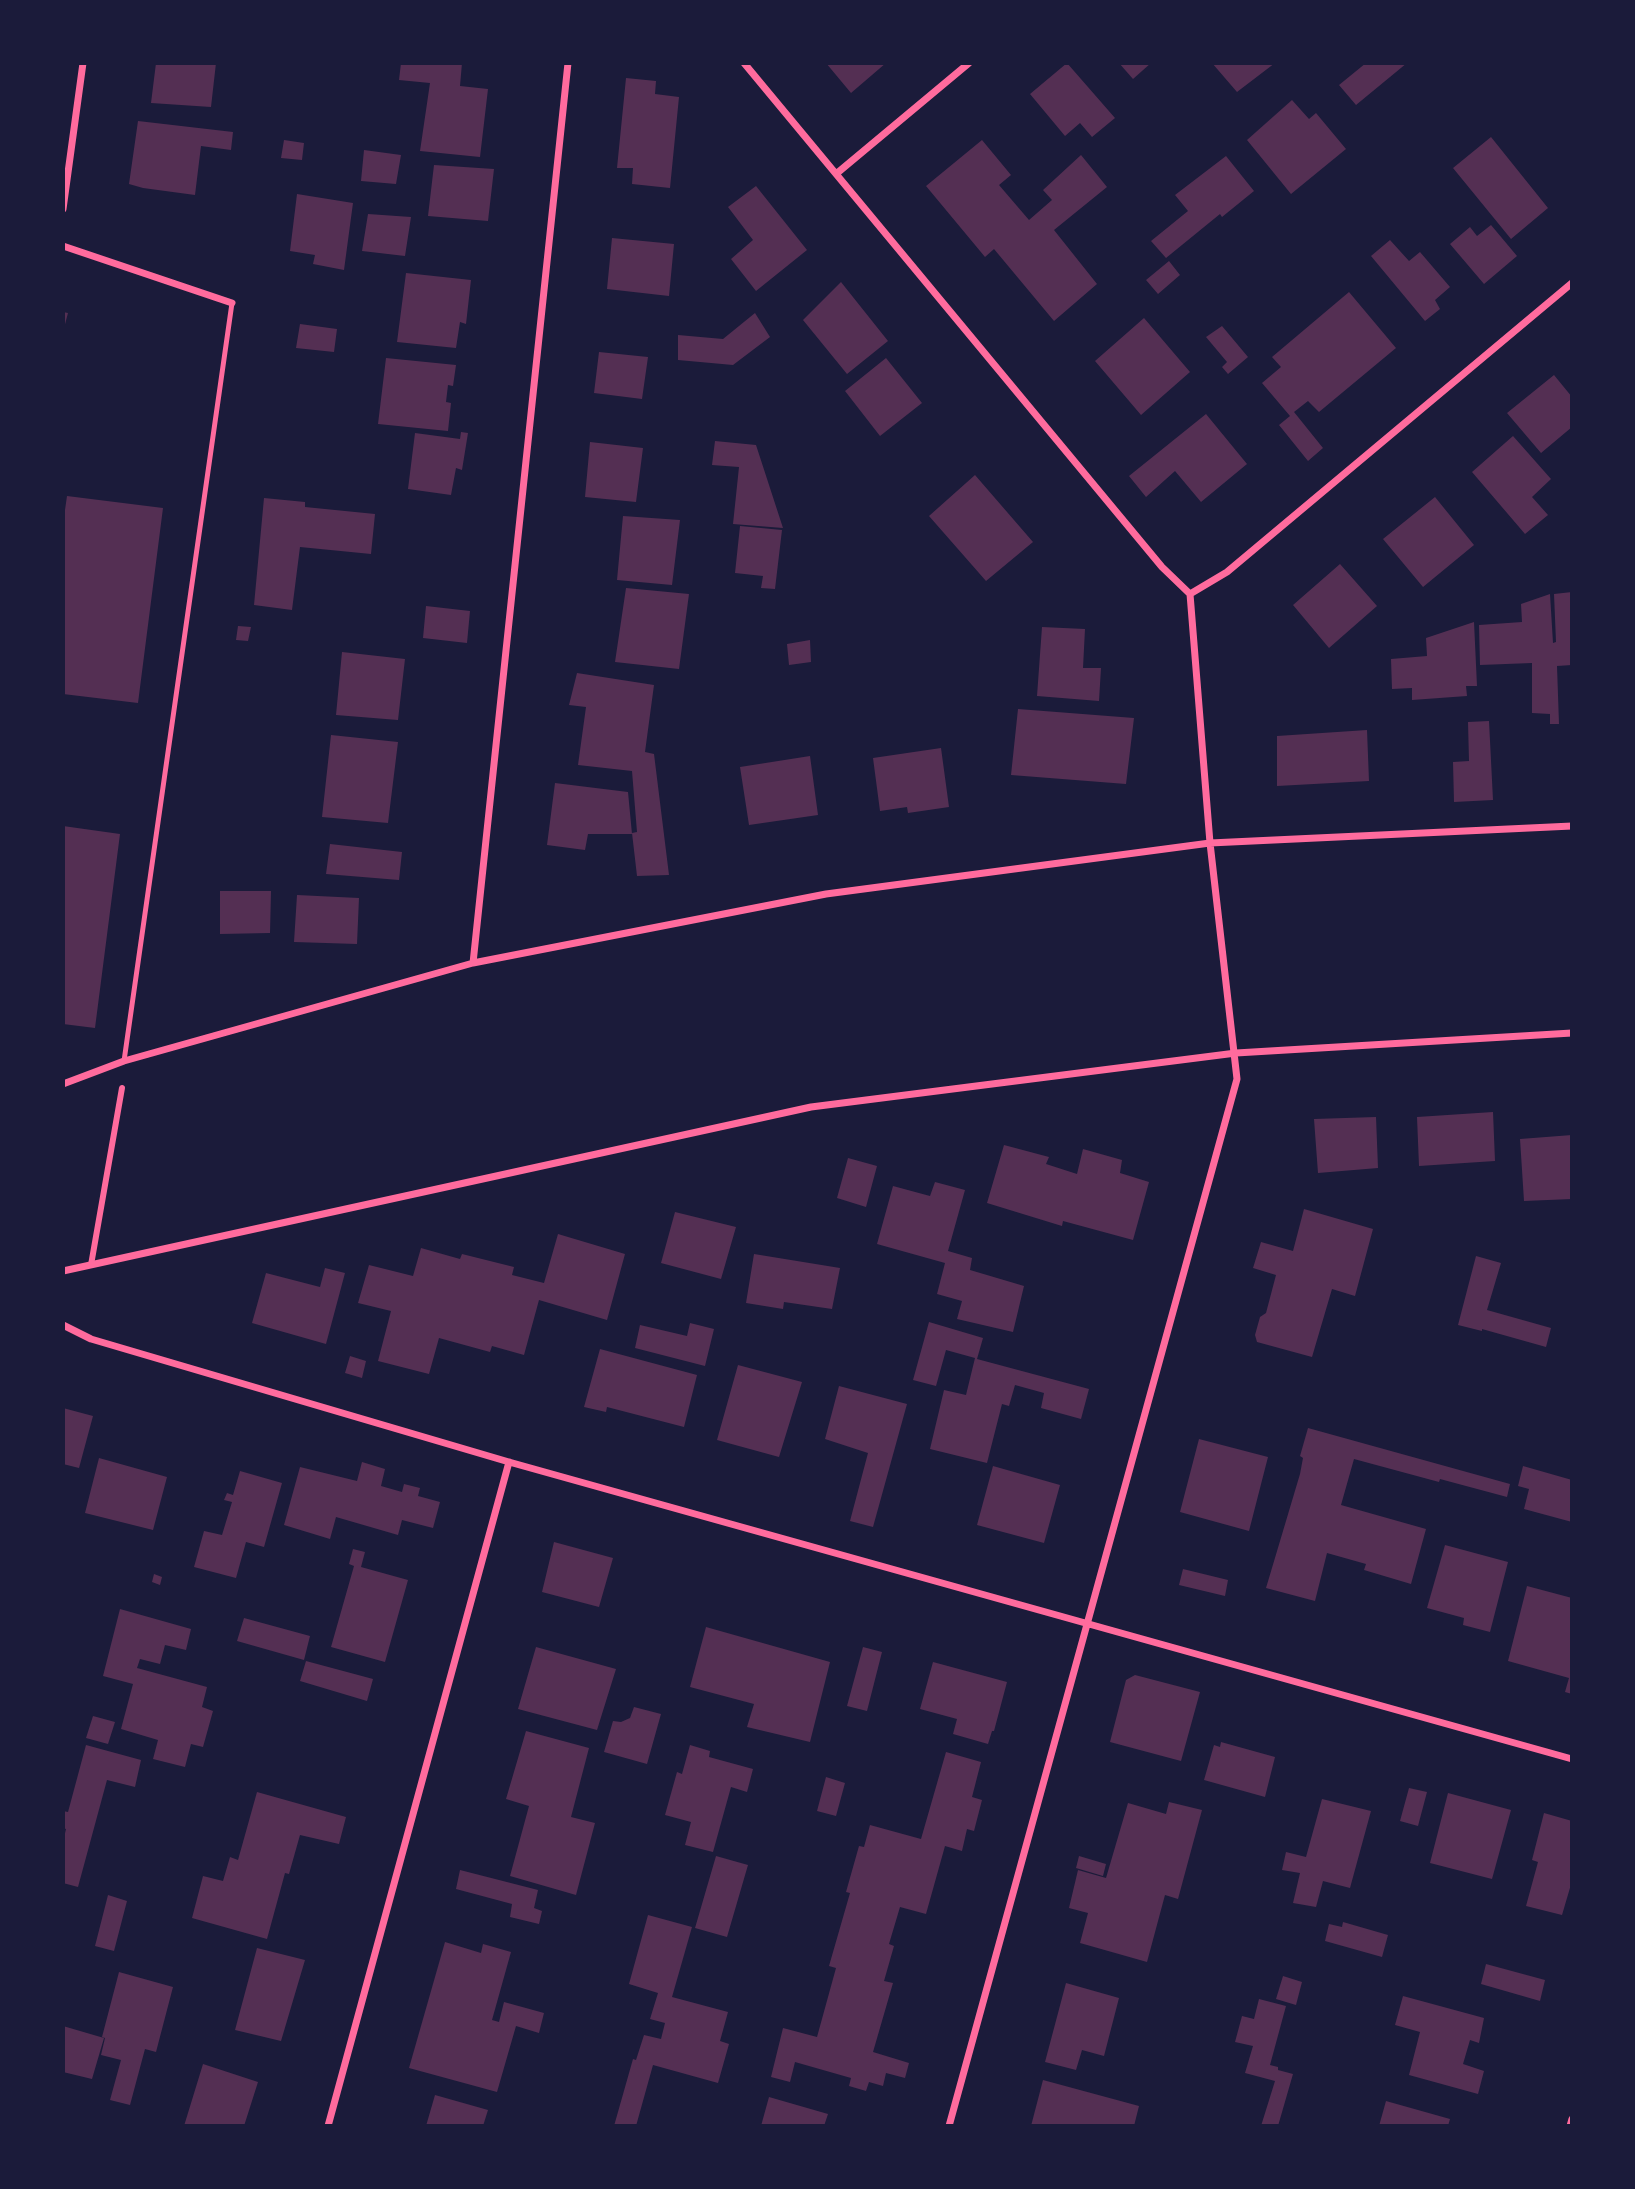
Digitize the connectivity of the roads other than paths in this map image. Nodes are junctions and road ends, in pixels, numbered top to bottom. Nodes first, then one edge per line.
1 (83, 63) edge
2 (568, 63) edge
3 (744, 63) edge
4 (969, 63) edge
5 (836, 174) junction
6 (63, 209) edge
7 (63, 246) edge
8 (1572, 283) edge
9 (232, 303) joint
10 (1191, 594) junction
11 (1572, 826) edge
12 (1210, 843) junction
13 (473, 963) junction
14 (1572, 1033) edge
15 (1236, 1053) junction
16 (124, 1062) junction
17 (63, 1084) edge
18 (122, 1088) dead end
19 (91, 1265) junction
20 (63, 1271) edge
21 (63, 1325) edge
22 (509, 1462) junction
23 (1087, 1625) junction
24 (1572, 1759) edge
25 (1572, 2119) edge
26 (328, 2126) edge
27 (949, 2126) edge
28 (1570, 2126) edge

1 - 6 street
2 - 13 street
3 - 5 street
4 - 5 street
5 - 10 street
7 - 9 street
8 - 10 street
9 - 16 lane
10 - 12 street
11 - 12 street
12 - 13 street
12 - 15 street
13 - 16 street
14 - 15 street
15 - 19 street
15 - 23 street
16 - 17 street
18 - 19 street
19 - 20 street
21 - 22 street
22 - 23 street
22 - 26 street
23 - 24 street
23 - 27 street
25 - 28 street

